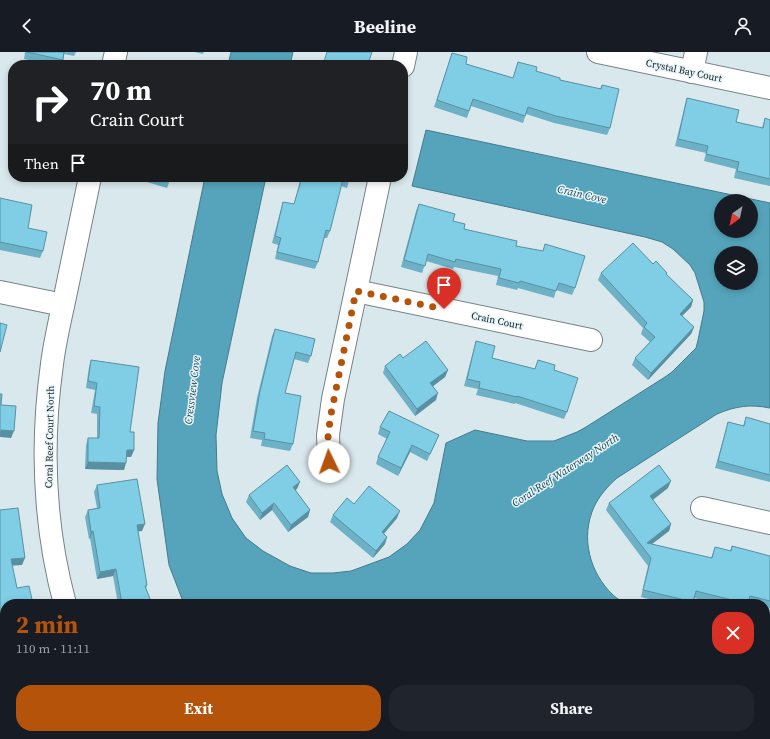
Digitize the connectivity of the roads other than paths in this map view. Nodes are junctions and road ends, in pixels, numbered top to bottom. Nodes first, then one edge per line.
1 (598, 52) edge
2 (694, 62) edge
3 (770, 88) edge
4 (89, 182) edge
5 (379, 182) edge
6 (356, 291) junction
7 (0, 292) edge
8 (63, 305) junction
9 (591, 340) dead end
10 (329, 462) dead end
11 (702, 508) dead end
12 (770, 522) edge
13 (64, 599) edge

1 - 2 street, Crystal Bay Court
2 - 3 street, Crystal Bay Court
4 - 8 street, Coral Reef Court North
5 - 6 street
6 - 9 street, Crain Court
6 - 10 street
7 - 8 street
8 - 13 street, Coral Reef Court North
11 - 12 street

